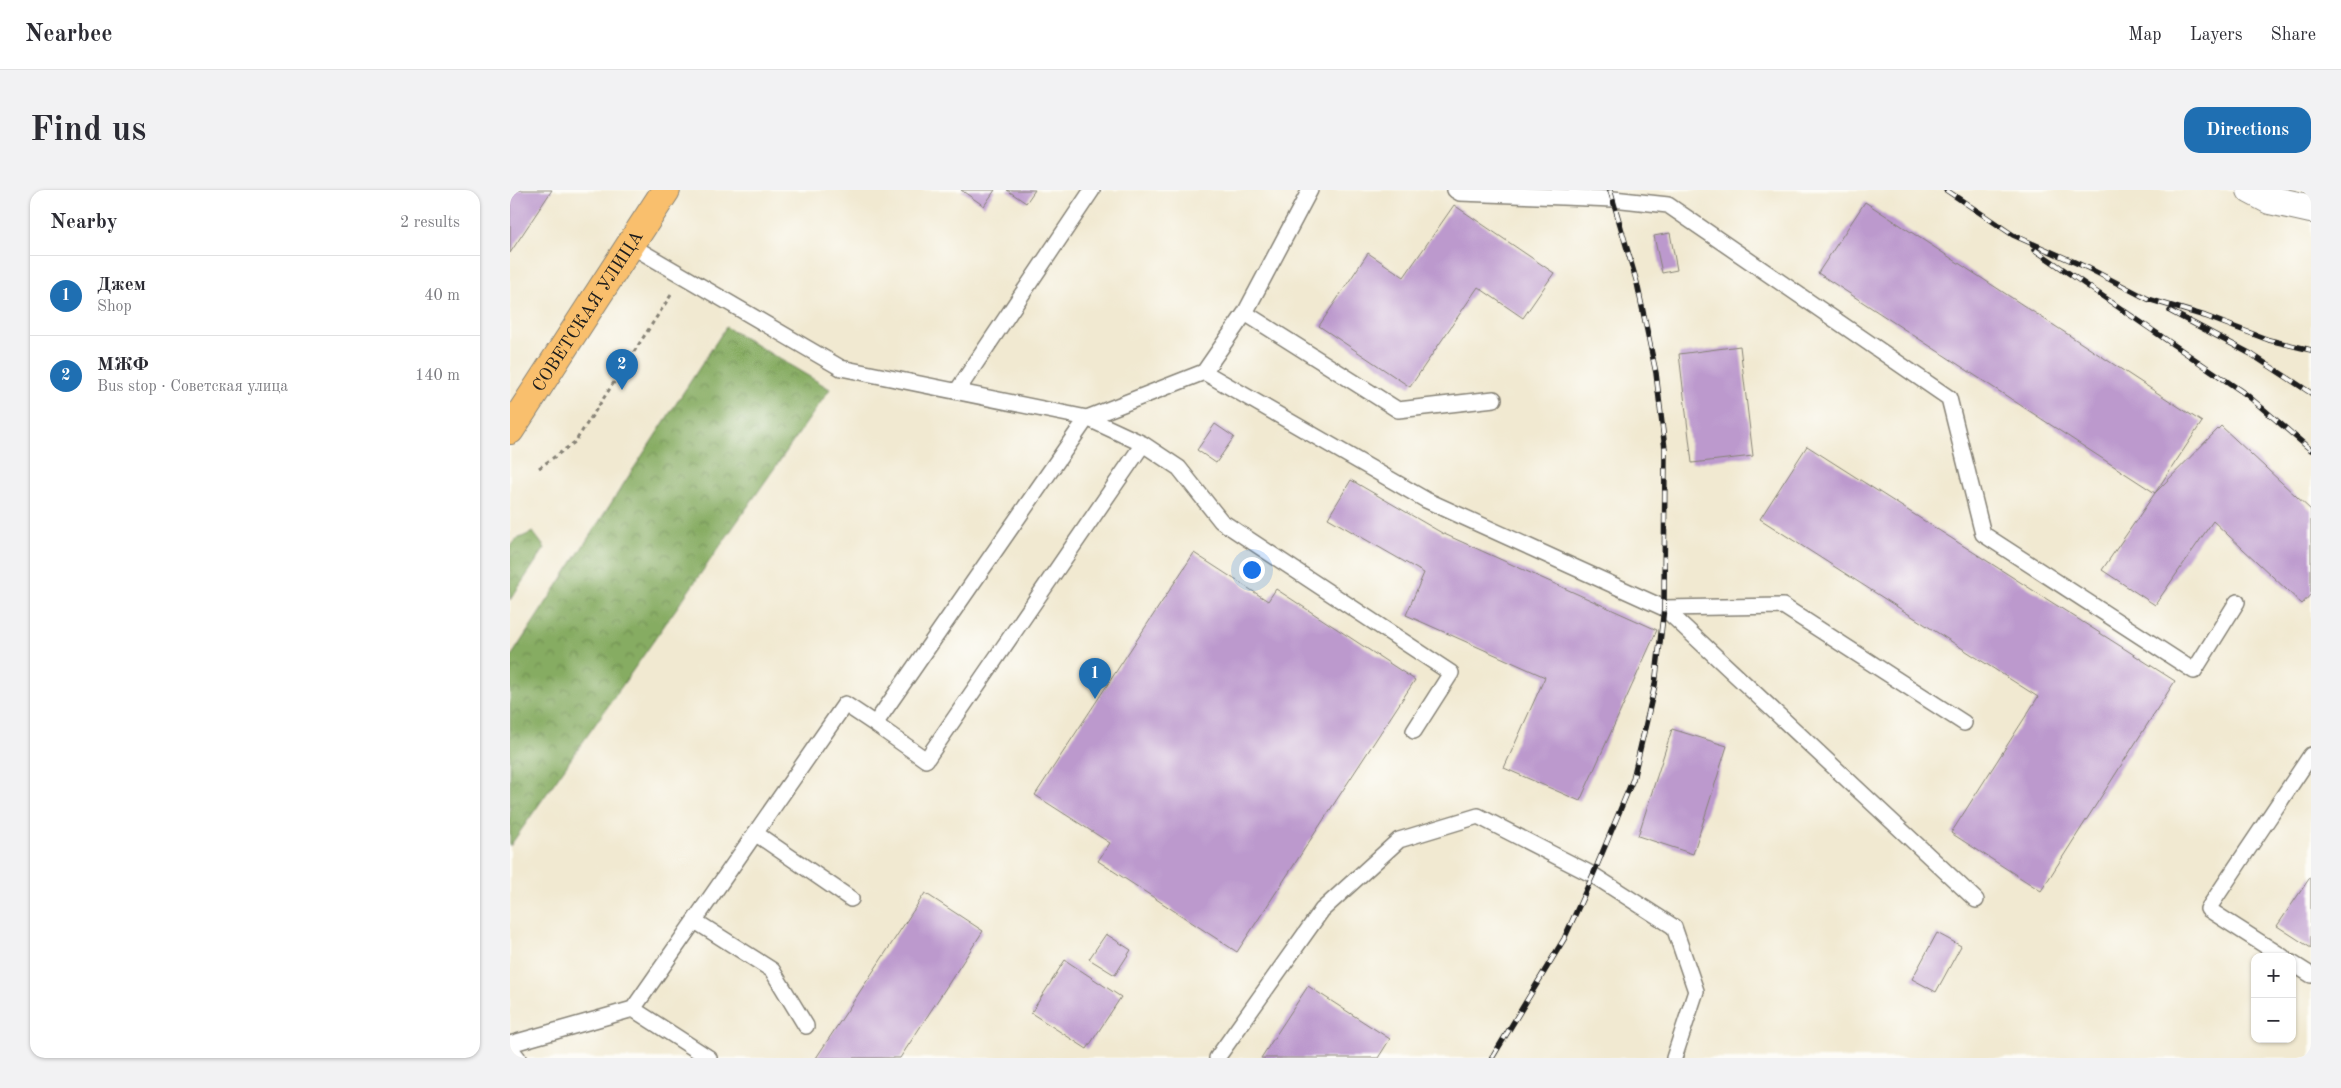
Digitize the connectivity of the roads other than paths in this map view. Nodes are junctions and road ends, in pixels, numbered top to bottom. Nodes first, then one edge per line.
1 (666, 190) edge
2 (1092, 190) edge
3 (1310, 190) edge
4 (1455, 190) edge
5 (2251, 190) edge
6 (2311, 209) edge
7 (630, 245) junction
8 (1245, 313) junction
9 (1204, 372) junction
10 (957, 391) junction
11 (1494, 399) dead end
12 (1087, 418) junction
13 (510, 430) edge
14 (1143, 444) junction
15 (2237, 602) dead end
16 (1664, 608) junction
17 (1964, 723) dead end
18 (875, 724) junction
19 (1414, 731) dead end
20 (2311, 755) edge
21 (755, 833) junction
22 (851, 899) dead end
23 (1976, 900) dead end
24 (695, 921) junction
25 (2276, 953) edge
26 (2296, 966) edge
27 (2311, 975) edge
28 (633, 1009) junction
29 (806, 1026) dead end
30 (510, 1046) edge
31 (518, 1058) edge
32 (709, 1058) edge
33 (1217, 1058) edge
34 (1674, 1058) edge

1 - 7 main road, СОВЕТСКАЯ УЛИЦА
2 - 10 lane
3 - 8 lane
4 - 15 lane
5 - 6 street
7 - 10 lane
7 - 13 main road, СОВЕТСКАЯ УЛИЦА
8 - 9 lane
8 - 11 lane
9 - 12 lane
9 - 16 lane
10 - 12 lane
12 - 14 lane
12 - 18 lane
14 - 18 lane
14 - 19 lane
16 - 17 lane
16 - 23 lane
18 - 21 lane
20 - 25 lane
21 - 22 lane
21 - 24 lane
24 - 28 lane
24 - 29 lane
26 - 27 lane
28 - 30 lane
28 - 32 lane
30 - 31 lane
33 - 34 lane

